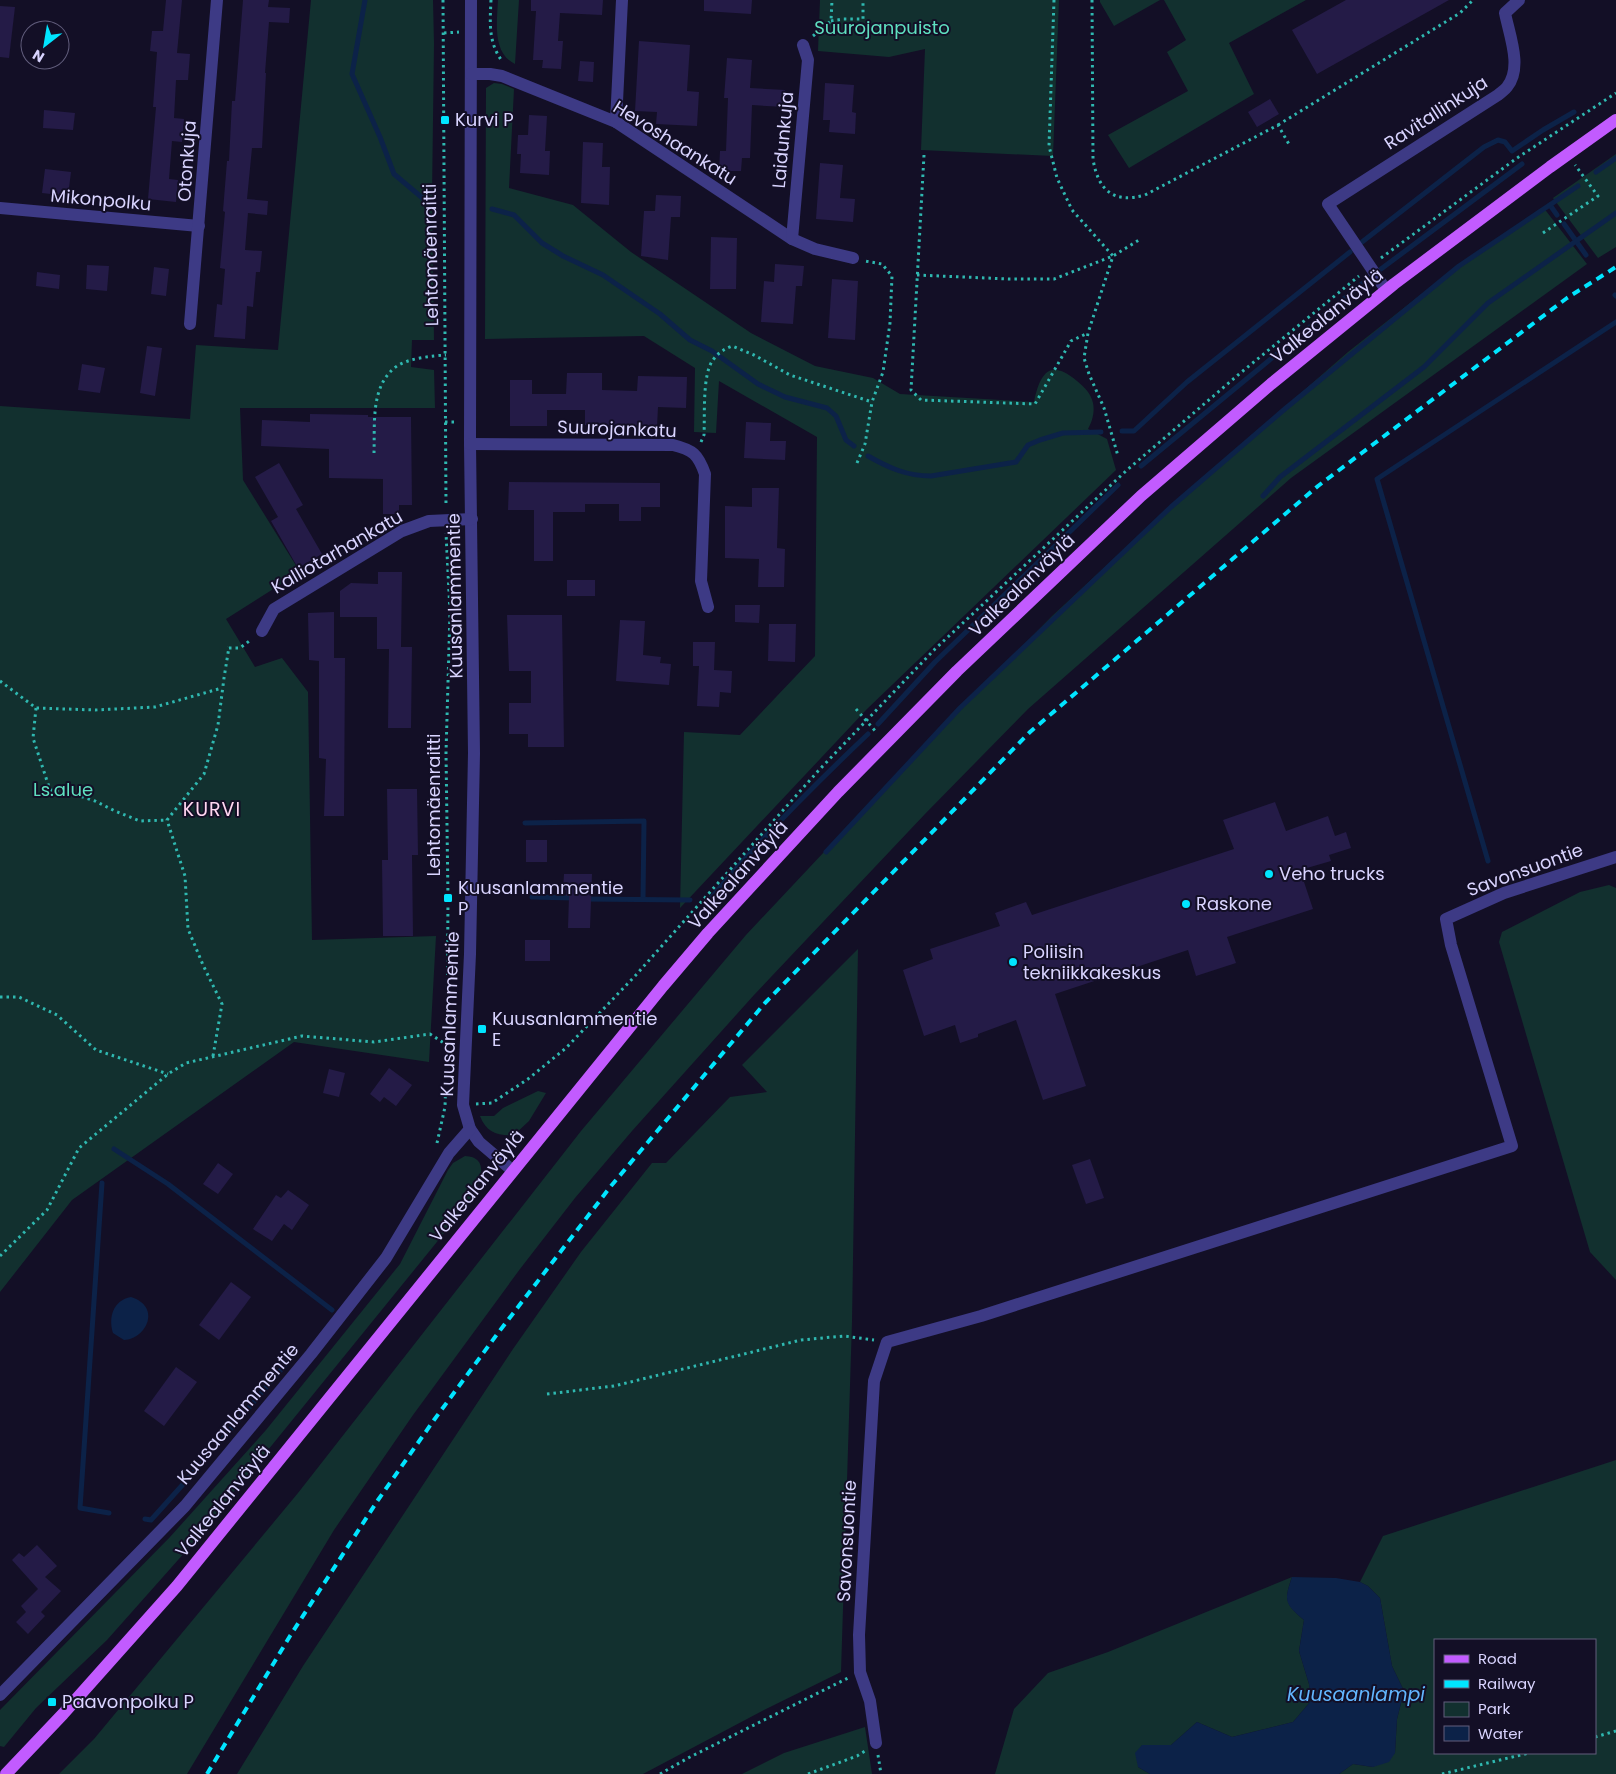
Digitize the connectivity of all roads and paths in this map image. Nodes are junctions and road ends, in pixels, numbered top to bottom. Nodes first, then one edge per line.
1 (217, 0) edge
2 (443, 0) edge
3 (472, 0) edge
4 (491, 0) edge
5 (622, 0) edge
6 (832, 0) edge
7 (864, 0) edge
8 (1054, 0) edge
9 (1092, 0) edge
10 (1472, 0) edge
11 (1519, 0) edge
12 (831, 21) junction
13 (444, 33) junction
14 (456, 33) dead end
15 (803, 45) joint
16 (471, 74) junction
17 (502, 76) junction
18 (1616, 93) edge
19 (1616, 120) edge
20 (616, 122) junction
21 (1278, 125) junction
22 (1290, 146) dead end
23 (924, 155) dead end
24 (1567, 155) junction
25 (0, 208) edge
26 (199, 226) junction
27 (1543, 233) dead end
28 (792, 239) junction
29 (1139, 240) dead end
30 (1113, 256) junction
31 (853, 258) joint
32 (1374, 264) dead end
33 (1366, 270) dead end
34 (917, 275) junction
35 (1386, 290) junction
36 (190, 324) dead end
37 (1088, 333) junction
38 (446, 355) junction
39 (872, 402) junction
40 (446, 422) junction
41 (456, 422) dead end
42 (470, 444) junction
43 (374, 453) dead end
44 (695, 453) junction
45 (1118, 456) dead end
46 (857, 463) dead end
47 (446, 510) dead end
48 (472, 519) junction
49 (446, 531) dead end
50 (708, 607) dead end
51 (262, 631) joint
52 (0, 681) edge
53 (222, 689) junction
54 (36, 708) junction
55 (856, 709) dead end
56 (866, 721) junction
57 (886, 743) junction
58 (167, 820) junction
59 (1616, 857) edge
60 (0, 997) edge
61 (447, 1045) junction
62 (213, 1056) junction
63 (168, 1074) junction
64 (473, 1104) dead end
65 (470, 1129) junction
66 (437, 1145) dead end
67 (513, 1170) junction
68 (0, 1256) edge
69 (887, 1342) junction
70 (546, 1394) dead end
71 (860, 1672) junction
72 (0, 1694) edge
73 (1616, 1731) edge
74 (1596, 1737) edge
75 (876, 1743) joint
76 (1525, 1754) edge
77 (6, 1774) edge
78 (660, 1774) edge
79 (808, 1774) edge
80 (1442, 1774) edge

1 - 26 street, Otonkuja
2 - 13 path, Lehtomäenraitti
3 - 16 street, Kuusanlammentie
4 - 17 path
5 - 20 street
6 - 12 path
7 - 12 path
8 - 30 path
9 - 21 path
10 - 21 path
11 - 35 street, Ravitallinkuja
12 - 15 path
13 - 14 path
13 - 38 path, Lehtomäenraitti
15 - 28 street, Laidunkuja
16 - 17 street, Hevoshaankatu
16 - 42 street, Kuusanlammentie
17 - 20 street, Hevoshaankatu
18 - 32 path
19 - 24 main road, Valkealanväylä
20 - 28 street, Hevoshaankatu
21 - 22 path
23 - 34 path
24 - 27 path
24 - 35 main road, Valkealanväylä
25 - 26 street, Mikonpolku
26 - 36 street, Otonkuja
28 - 31 street, Hevoshaankatu
29 - 30 path
30 - 34 path
30 - 37 path
31 - 39 path
33 - 56 path
34 - 37 path
35 - 57 main road, Valkealanväylä
37 - 45 path
38 - 40 path, Lehtomäenraitti
38 - 43 path
39 - 44 path
39 - 46 path
40 - 41 path
40 - 47 path, Lehtomäenraitti
42 - 44 street, Suurojankatu
42 - 48 street, Kuusanlammentie
44 - 50 street, Suurojankatu
48 - 51 street, Kalliotarhankatu
48 - 65 street, Kuusanlammentie
49 - 61 path, Lehtomäenraitti
51 - 53 path
52 - 54 path
53 - 54 path
53 - 58 path
54 - 58 path
55 - 56 path
56 - 57 path
56 - 64 path
57 - 67 main road, Valkealanväylä
58 - 62 path
59 - 69 street, Savonsuontie
60 - 63 path
61 - 62 path
61 - 66 path, Lehtomäenraitti
62 - 63 path
63 - 68 path
65 - 67 street, Kuusanlammentie
65 - 72 street, Kuusaanlammentie
67 - 77 main road, Valkealanväylä
69 - 70 path
69 - 71 street, Savonsuontie
71 - 75 street, Savonsuontie
71 - 78 path
73 - 74 path
75 - 79 path
76 - 80 path

